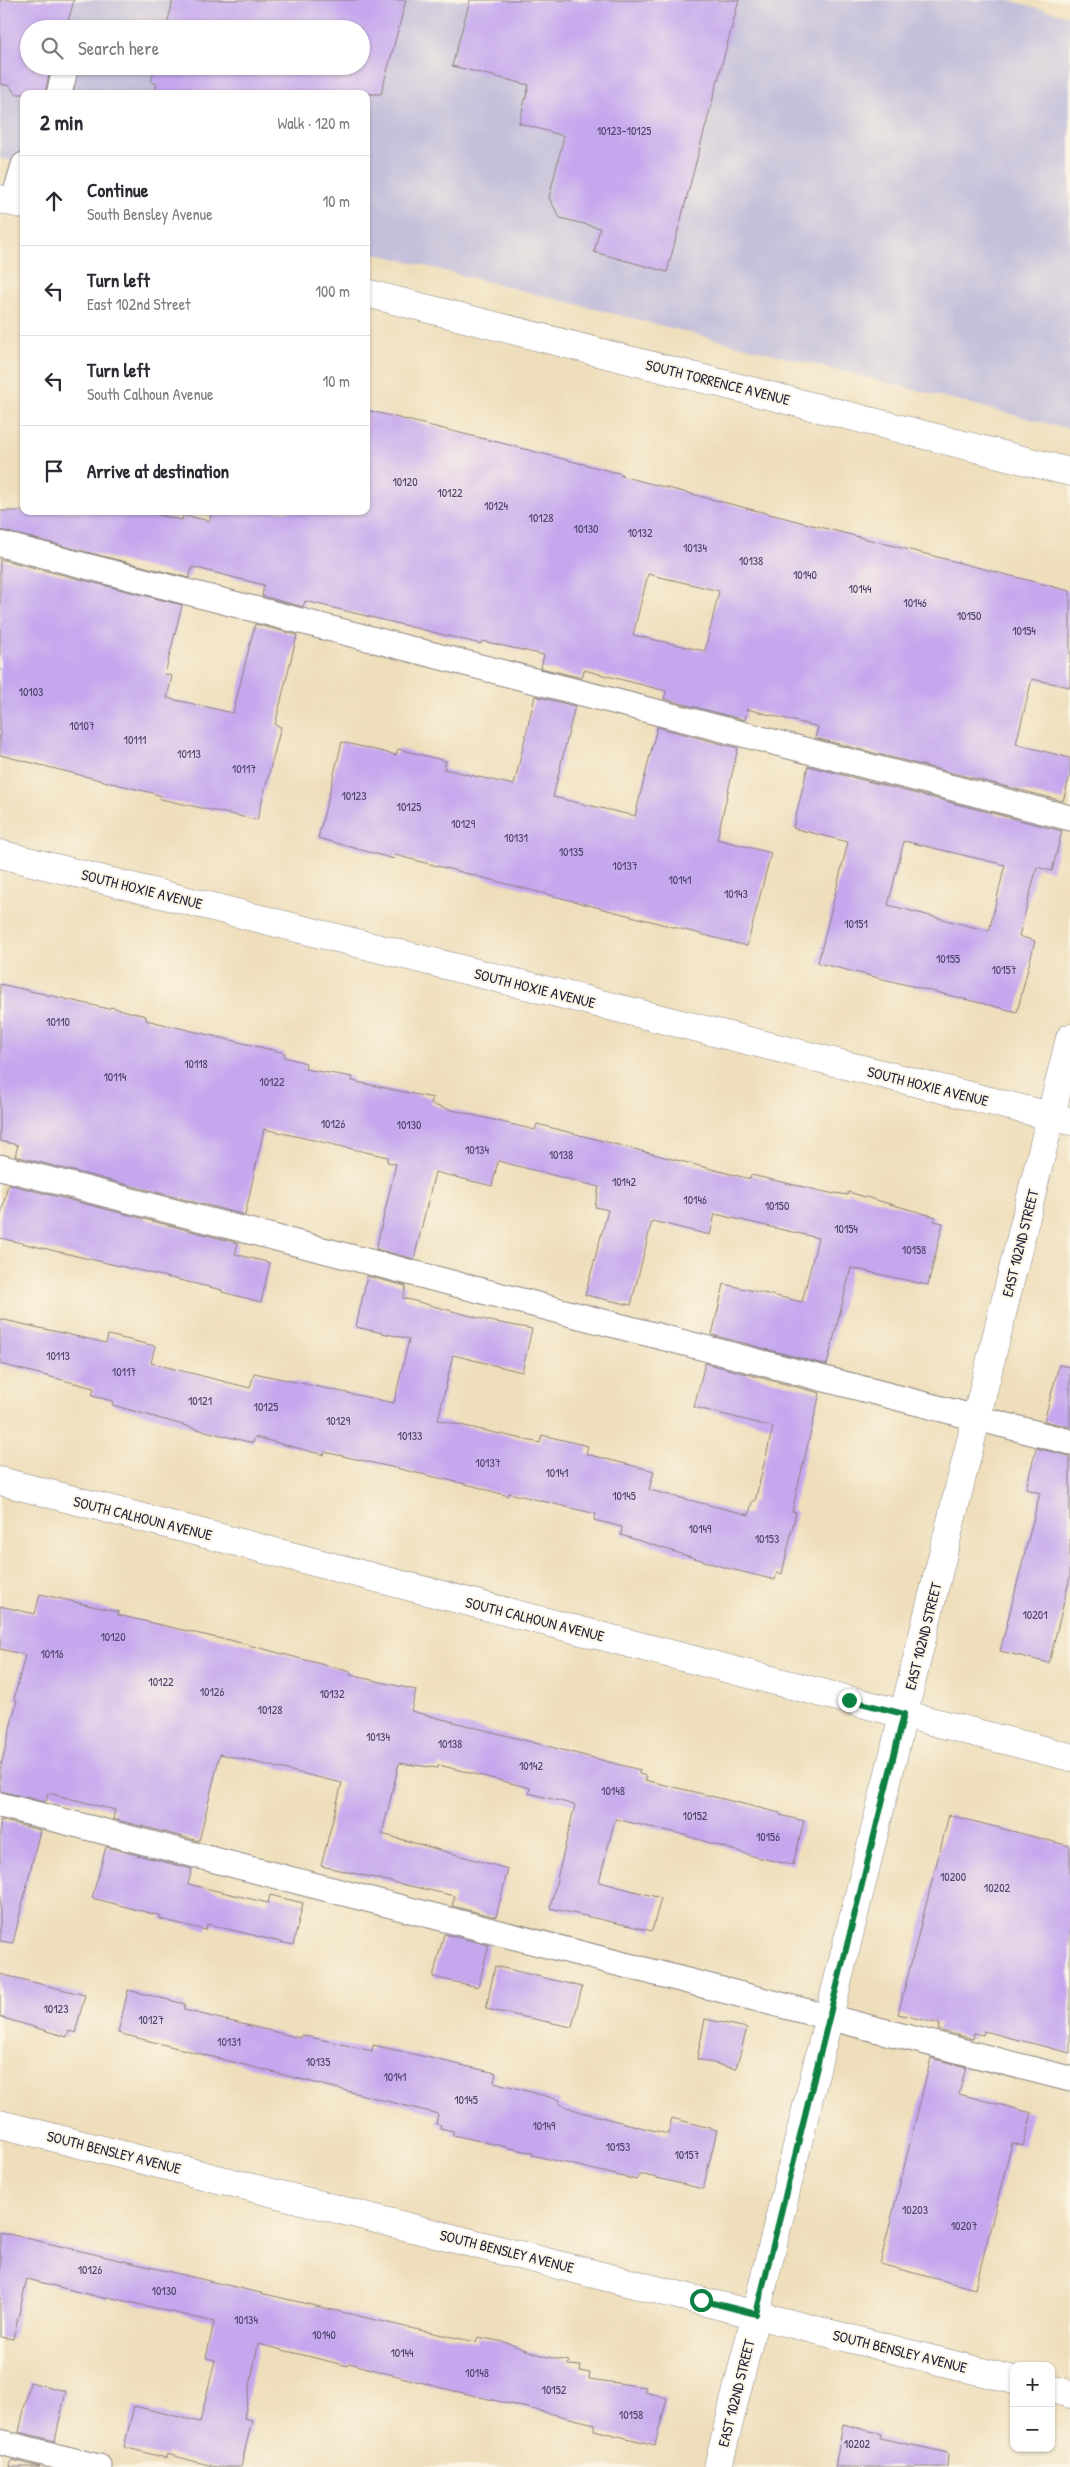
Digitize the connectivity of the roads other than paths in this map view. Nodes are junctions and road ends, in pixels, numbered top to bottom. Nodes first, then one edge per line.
1 (64, 75) edge
2 (60, 90) edge
3 (20, 174) edge
4 (8, 203) edge
5 (370, 294) edge
6 (1070, 472) edge
7 (0, 544) edge
8 (1070, 818) edge
9 (0, 854) edge
10 (1070, 1038) edge
11 (1060, 1119) edge
12 (0, 1167) edge
13 (976, 1418) junction
14 (1070, 1442) edge
15 (0, 1481) edge
16 (904, 1714) junction
17 (1070, 1757) edge
18 (0, 1805) edge
19 (829, 2018) junction
20 (1070, 2079) edge
21 (0, 2124) edge
22 (756, 2314) junction
23 (1010, 2379) edge
24 (1055, 2390) edge
25 (1070, 2394) edge
26 (0, 2442) edge
27 (99, 2467) edge
28 (718, 2467) edge

1 - 2 lane
3 - 4 lane
5 - 6 street, SOUTH TORRENCE AVENUE
7 - 8 lane
9 - 11 street, SOUTH HOXIE AVENUE
10 - 11 street, EAST 102ND STREET
11 - 13 street, EAST 102ND STREET
12 - 13 lane
13 - 14 lane
13 - 16 street, EAST 102ND STREET
15 - 16 street, SOUTH CALHOUN AVENUE
16 - 17 street, SOUTH CALHOUN AVENUE
16 - 19 street, EAST 102ND STREET
18 - 19 lane
19 - 20 lane
19 - 22 street, EAST 102ND STREET
21 - 22 street, SOUTH BENSLEY AVENUE
22 - 23 street, SOUTH BENSLEY AVENUE
22 - 28 street, EAST 102ND STREET
24 - 25 street
26 - 27 lane

